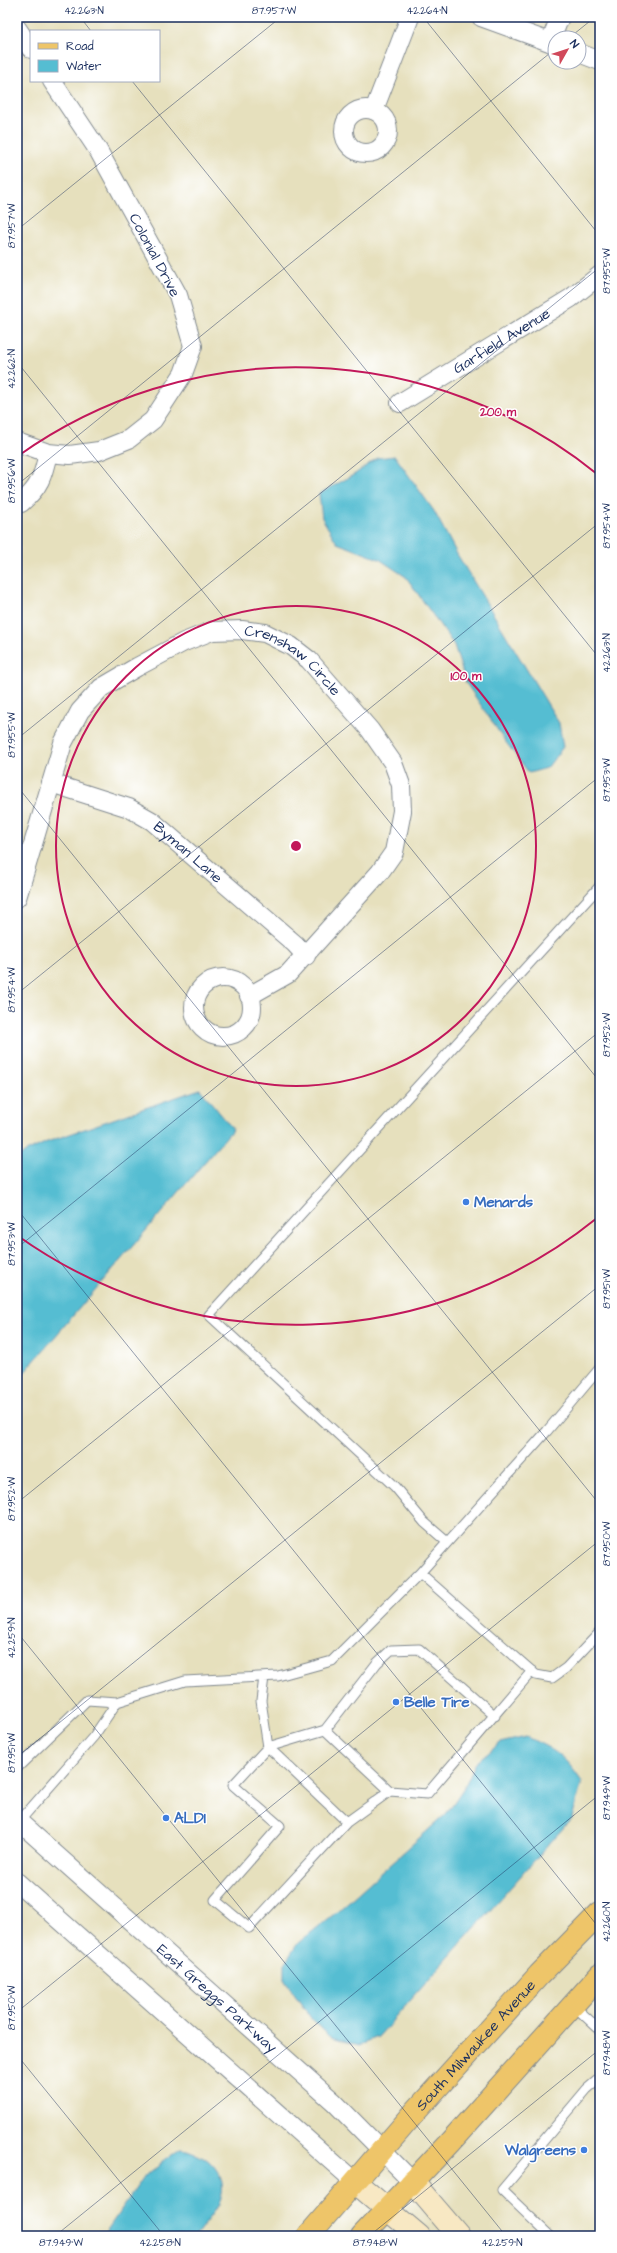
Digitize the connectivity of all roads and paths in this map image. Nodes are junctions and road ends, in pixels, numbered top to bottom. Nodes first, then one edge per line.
1 (410, 17) edge
2 (481, 17) edge
3 (560, 17) edge
4 (17, 28) edge
5 (556, 30) edge
6 (547, 41) edge
7 (30, 48) edge
8 (587, 56) edge
9 (600, 60) edge
10 (53, 82) edge
11 (374, 110) dead end
12 (600, 275) edge
13 (400, 402) dead end
14 (17, 442) edge
15 (48, 453) junction
16 (17, 502) edge
17 (51, 783) junction
18 (600, 886) edge
19 (17, 898) edge
20 (306, 956) junction
21 (250, 996) dead end
22 (600, 1368) edge
23 (447, 1542) junction
24 (420, 1573) junction
25 (600, 1632) edge
26 (532, 1671) junction
27 (264, 1677) junction
28 (117, 1702) junction
29 (495, 1716) junction
30 (325, 1730) junction
31 (268, 1747) junction
32 (17, 1768) edge
33 (390, 1791) junction
34 (18, 1822) edge
35 (347, 1822) junction
36 (17, 1882) edge
37 (600, 1913) edge
38 (600, 1975) edge
39 (573, 2005) junction
40 (600, 2030) edge
41 (599, 2081) edge
42 (382, 2151) junction
43 (412, 2181) junction
44 (355, 2182) junction
45 (388, 2209) junction
46 (308, 2236) edge
47 (362, 2236) edge
48 (419, 2236) edge
49 (459, 2236) edge
50 (550, 2236) edge

1 - 11 street
2 - 6 street
3 - 5 street
4 - 7 street
8 - 9 street
10 - 15 street, Colonial Drive
12 - 13 street, Garfield Avenue
14 - 15 street, Colonial Drive
15 - 16 street
17 - 19 street, Crenshaw Circle
17 - 20 street, Byman Lane
17 - 20 street, Crenshaw Circle
18 - 23 lane
20 - 21 street, Crenshaw Circle
22 - 23 lane
23 - 24 lane
24 - 26 lane
24 - 27 lane
25 - 26 lane
26 - 29 lane
27 - 28 lane
27 - 31 lane
28 - 32 lane
28 - 34 lane
29 - 30 lane
29 - 33 lane
30 - 31 lane
30 - 33 lane
31 - 35 lane
31 - 35 lane
33 - 35 lane
34 - 42 street, East Greggs Parkway
36 - 44 street
37 - 42 main road, South Milwaukee Avenue
38 - 39 main road
39 - 40 lane
39 - 43 main road
41 - 50 lane
42 - 43 street, East Greggs Parkway
42 - 44 main road, South Milwaukee Avenue
43 - 45 main road
43 - 49 street
44 - 45 street
44 - 46 main road, South Milwaukee Avenue
45 - 47 main road
45 - 48 street

